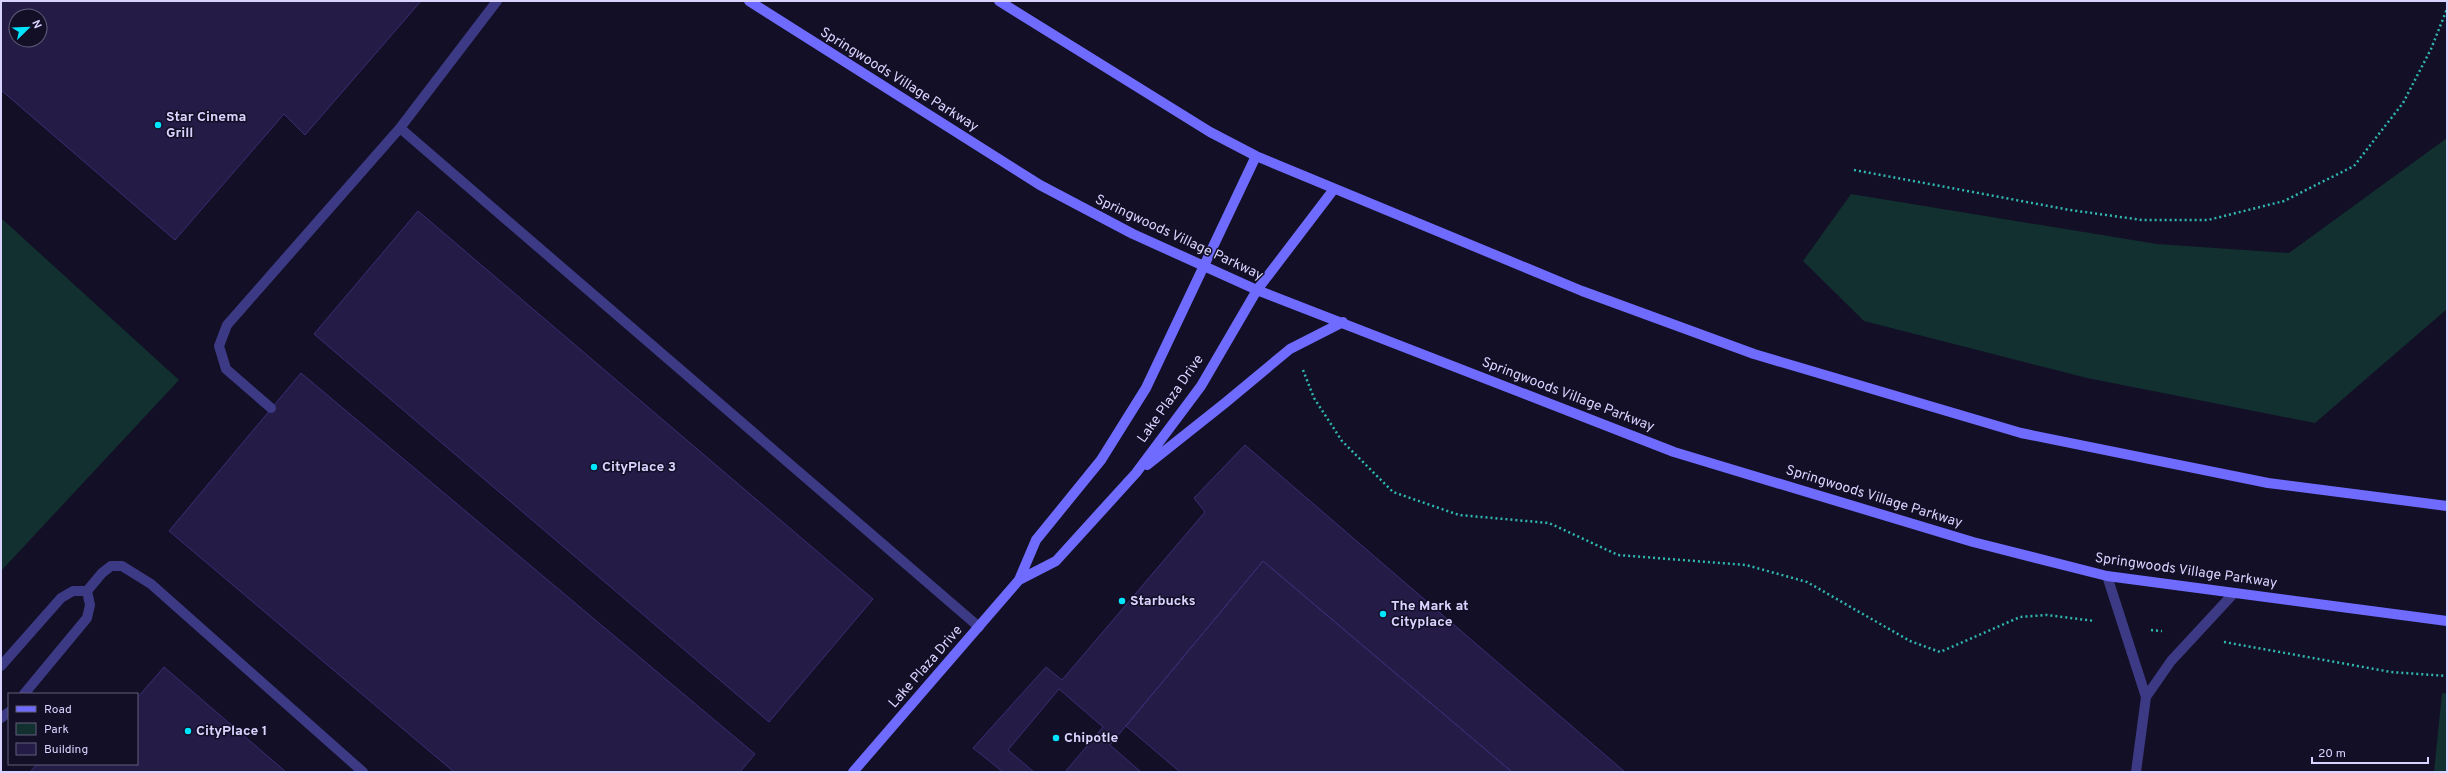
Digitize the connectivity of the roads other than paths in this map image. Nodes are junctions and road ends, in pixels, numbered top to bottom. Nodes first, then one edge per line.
1 (497, 1) edge
2 (749, 1) edge
3 (999, 1) edge
4 (400, 128) junction
5 (1256, 156) junction
6 (1334, 189) junction
7 (1204, 268) junction
8 (1257, 290) junction
9 (1343, 322) junction
10 (271, 408) dead end
11 (1136, 473) junction
12 (2447, 506) edge
13 (2107, 576) junction
14 (1020, 580) junction
15 (87, 591) junction
16 (2234, 593) junction
17 (2447, 621) edge
18 (979, 627) junction
19 (1, 666) edge
20 (25, 693) edge
21 (2146, 697) junction
22 (363, 772) edge
23 (853, 772) edge
24 (2136, 772) edge

1 - 4 street
2 - 7 main road, Springwoods Village Parkway
3 - 5 main road
4 - 10 street
4 - 18 street
5 - 6 main road
5 - 7 main road, Lake Plaza Drive
6 - 8 main road, Lake Plaza Drive
6 - 12 main road
7 - 8 main road, Springwoods Village Parkway
7 - 14 main road, Lake Plaza Drive
8 - 9 main road, Springwoods Village Parkway
8 - 11 main road, Lake Plaza Drive
9 - 11 main road
9 - 13 main road, Springwoods Village Parkway
11 - 14 main road, Lake Plaza Drive
13 - 16 main road, Springwoods Village Parkway
13 - 21 street
14 - 18 main road, Lake Plaza Drive
15 - 19 street
15 - 20 street
15 - 22 street
16 - 17 main road, Springwoods Village Parkway
16 - 21 street
18 - 23 main road, Lake Plaza Drive
21 - 24 street

